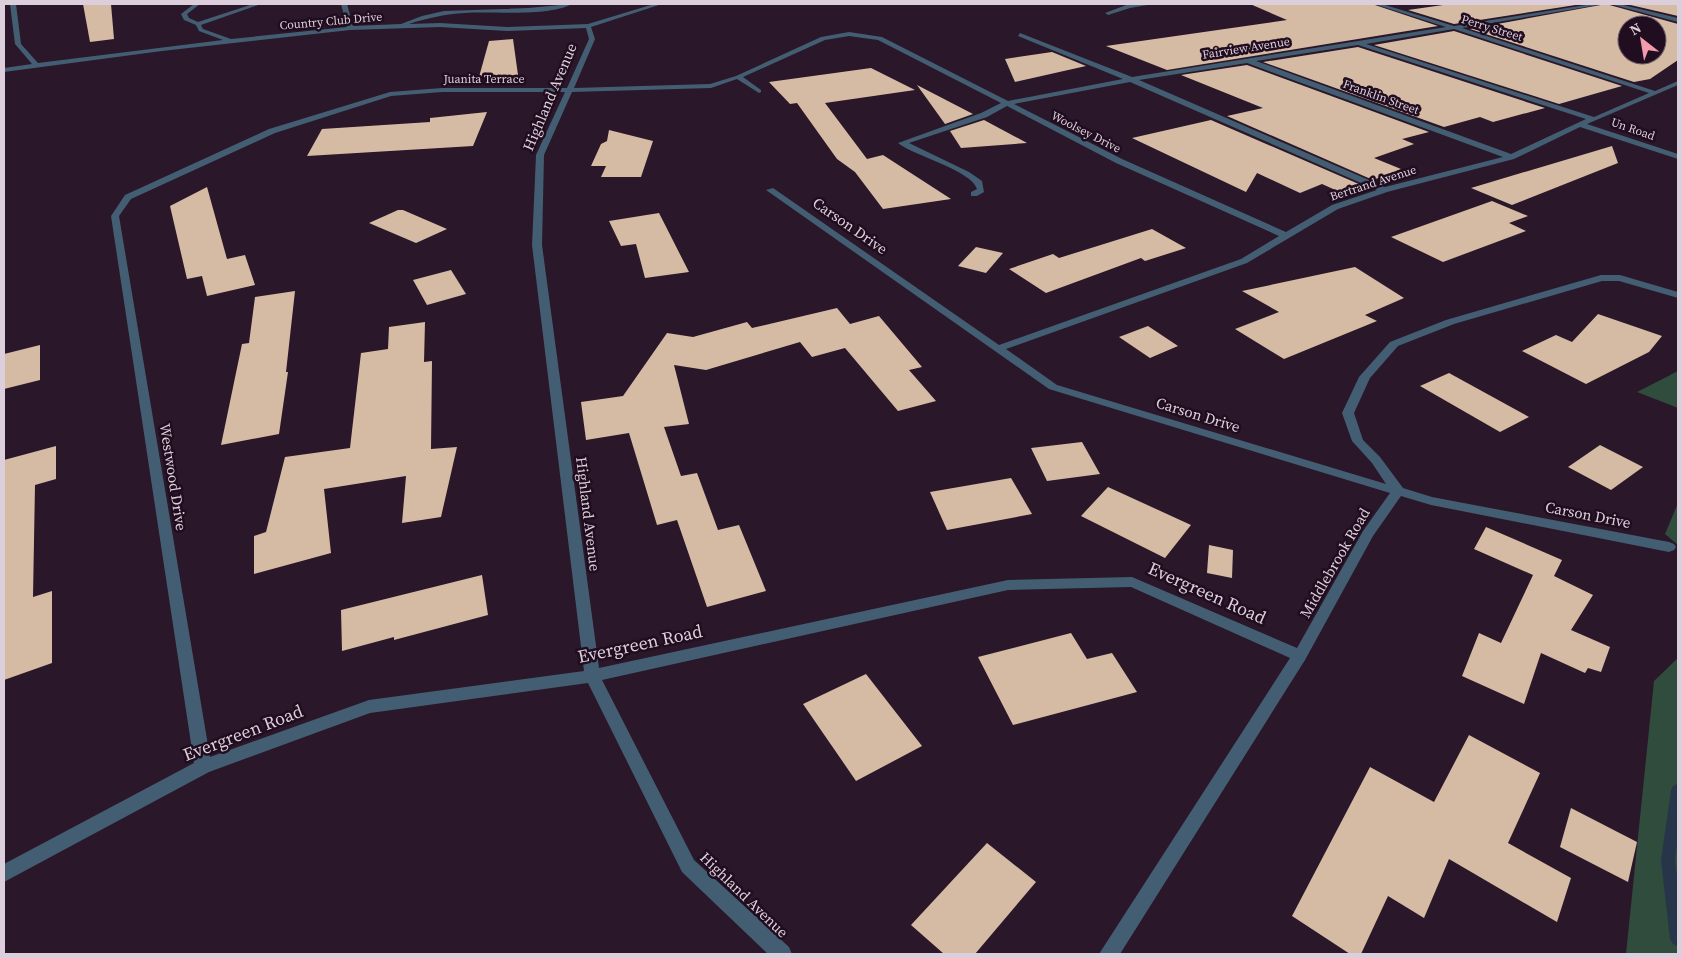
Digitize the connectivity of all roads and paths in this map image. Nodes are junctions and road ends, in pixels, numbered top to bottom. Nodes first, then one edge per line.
1 (13, 4) edge
2 (197, 4) edge
3 (258, 4) edge
4 (344, 4) edge
5 (569, 4) edge
6 (659, 4) edge
7 (1150, 4) edge
8 (1377, 4) edge
9 (1602, 4) edge
10 (1613, 4) edge
11 (1108, 13) dead end
12 (1678, 20) edge
13 (198, 24) junction
14 (588, 26) junction
15 (398, 27) junction
16 (350, 28) junction
17 (1453, 28) junction
18 (1020, 35) dead end
19 (880, 38) joint
20 (233, 41) junction
21 (1356, 42) junction
22 (1244, 59) junction
23 (36, 65) junction
24 (4, 70) edge
25 (738, 77) junction
26 (1130, 79) junction
27 (1678, 83) edge
28 (568, 90) junction
29 (759, 91) dead end
30 (1655, 93) junction
31 (1005, 104) junction
32 (1593, 119) junction
33 (1580, 124) junction
34 (1511, 157) junction
35 (1678, 157) edge
36 (770, 190) dead end
37 (1384, 190) junction
38 (974, 194) dead end
39 (128, 197) joint
40 (1286, 236) junction
41 (1678, 295) edge
42 (997, 349) junction
43 (1398, 491) junction
44 (1670, 547) dead end
45 (1300, 656) junction
46 (592, 676) junction
47 (203, 767) junction
48 (4, 873) edge
49 (782, 954) edge
50 (1109, 954) edge

1 - 23 street
2 - 13 street
3 - 13 street
4 - 16 street
5 - 15 street
6 - 14 street, Country Club Drive
7 - 11 street
8 - 17 street, Perry Street
9 - 17 street, Fairview Avenue
10 - 12 street
13 - 20 street
14 - 15 street, Country Club Drive
14 - 28 street, Highland Avenue
15 - 16 street, Country Club Drive
16 - 20 street, Country Club Drive
17 - 21 street, Fairview Avenue
17 - 30 street, Perry Street
18 - 26 street
19 - 25 street, Juanita Terrace
19 - 31 street, Woolsey Drive
20 - 23 street, Country Club Drive
21 - 22 street, Fairview Avenue
21 - 32 street
22 - 26 street, Fairview Avenue
22 - 34 street, Franklin Street
23 - 24 street, Country Club Drive
25 - 28 street, Juanita Terrace
25 - 29 street
26 - 31 street, Fairview Avenue
26 - 37 street
27 - 30 street, Bertrand Avenue
28 - 39 street, Juanita Terrace
28 - 46 street, Highland Avenue
30 - 32 street, Bertrand Avenue
31 - 38 street, Fairview Avenue
31 - 40 street, Woolsey Drive
32 - 33 street, Bertrand Avenue
33 - 34 street, Bertrand Avenue
33 - 35 street, Un Road
34 - 37 street, Bertrand Avenue
36 - 42 street, Carson Drive
37 - 40 street, Bertrand Avenue
39 - 47 street, Westwood Drive
40 - 42 street, Bertrand Avenue
41 - 43 street
42 - 43 street, Carson Drive
43 - 44 street, Carson Drive
43 - 45 street, Middlebrook Road
45 - 46 street, Evergreen Road
45 - 50 street, Middlebrook Road
46 - 47 street, Evergreen Road
46 - 49 street, Highland Avenue
47 - 48 street, Evergreen Road

